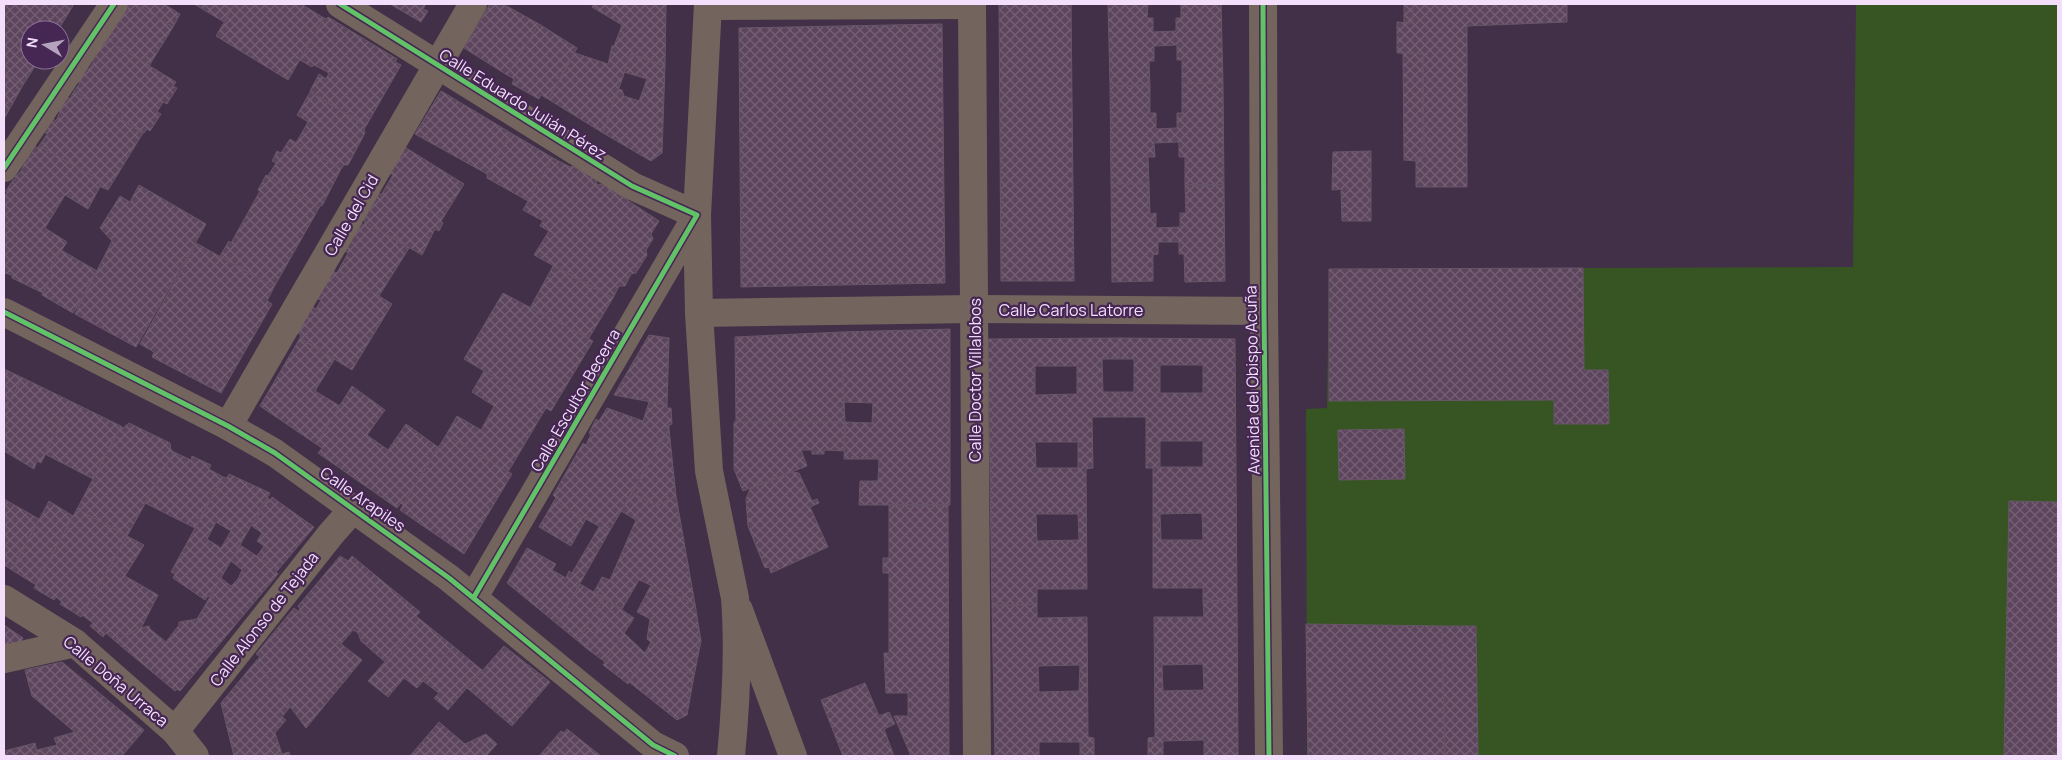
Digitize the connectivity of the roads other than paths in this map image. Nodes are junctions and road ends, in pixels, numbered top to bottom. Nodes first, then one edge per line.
1 (114, 4) edge
2 (340, 4) edge
3 (473, 4) edge
4 (972, 4) edge
5 (1263, 4) edge
6 (708, 5) edge
7 (437, 66) junction
8 (4, 168) edge
9 (697, 215) junction
10 (974, 309) junction
11 (1264, 311) junction
12 (4, 312) edge
13 (698, 314) junction
14 (228, 426) junction
15 (354, 508) junction
16 (474, 597) junction
17 (4, 598) edge
18 (735, 598) junction
19 (74, 644) junction
20 (4, 659) edge
21 (175, 731) junction
22 (195, 756) edge
23 (675, 756) edge
24 (731, 756) edge
25 (793, 756) edge
26 (977, 756) edge
27 (1269, 756) edge

1 - 8 street
2 - 7 street, Calle Eduardo Julián Pérez
3 - 7 street, Calle del Cid
4 - 6 street
4 - 10 street, Calle Doctor Villalobos
5 - 11 street, Avenida del Obispo Acuña
6 - 9 street
7 - 9 street, Calle Eduardo Julián Pérez
7 - 14 street, Calle del Cid
9 - 13 street
9 - 16 street, Calle Escultor Becerra
10 - 11 street, Calle Carlos Latorre
10 - 13 street, Calle Carlos Latorre
10 - 26 street, Calle Doctor Villalobos
11 - 27 street, Avenida del Obispo Acuña
12 - 14 street, Calle Arapiles
13 - 18 street
14 - 15 street, Calle Arapiles
15 - 16 street, Calle Arapiles
15 - 21 street, Calle Alonso de Tejada
16 - 23 street, Calle Arapiles
17 - 19 street, Calle Doña Urraca
18 - 24 street
18 - 25 street
19 - 20 street
19 - 21 street, Calle Doña Urraca
21 - 22 street, Calle Doña Urraca

